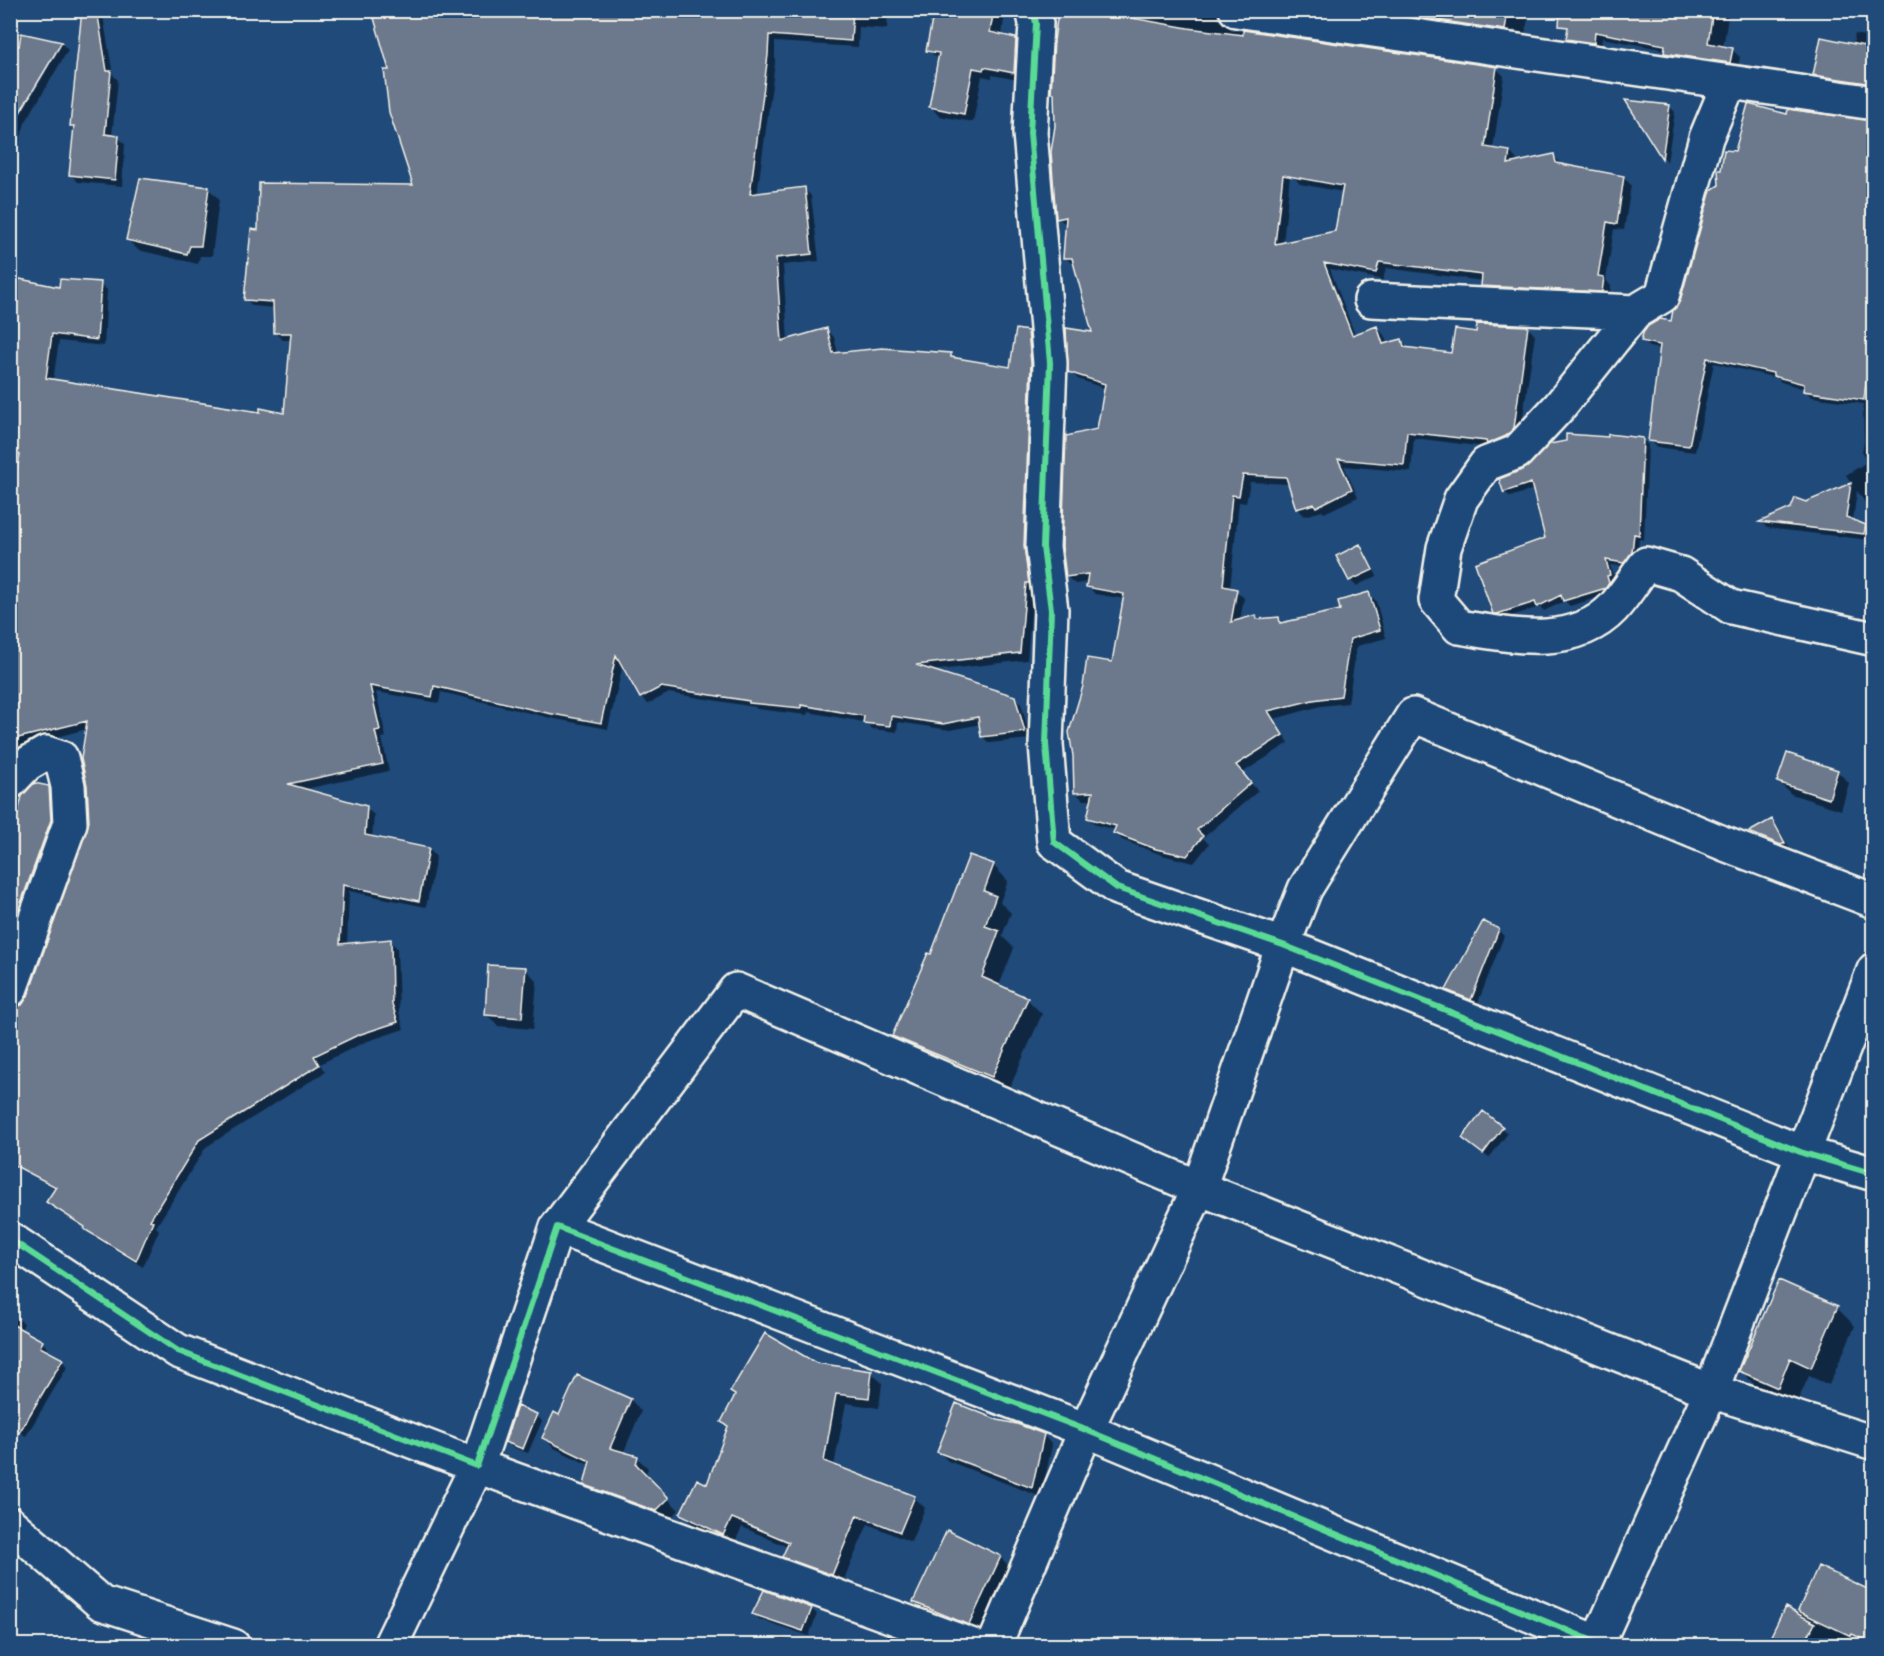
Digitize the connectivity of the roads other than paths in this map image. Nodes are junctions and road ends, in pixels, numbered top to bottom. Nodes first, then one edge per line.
1 (1033, 10) edge
2 (1236, 10) edge
3 (1729, 83) junction
4 (1874, 103) edge
5 (1371, 300) dead end
6 (1635, 312) junction
7 (1874, 639) edge
8 (10, 782) edge
9 (1874, 901) edge
10 (1283, 945) junction
11 (1874, 970) edge
12 (10, 990) edge
13 (1803, 1153) junction
14 (1874, 1174) edge
15 (1199, 1188) junction
16 (557, 1227) junction
17 (10, 1239) edge
18 (1711, 1390) junction
19 (1086, 1430) junction
20 (1874, 1443) edge
21 (477, 1466) junction
22 (10, 1524) edge
23 (1599, 1645) edge
24 (233, 1646) edge
25 (390, 1646) edge
26 (973, 1646) edge
27 (994, 1646) edge

1 - 10 street
2 - 3 street
3 - 4 street
3 - 6 street
5 - 6 street
6 - 7 street
8 - 12 street
9 - 10 street
10 - 13 street
10 - 15 street
11 - 13 street
13 - 14 street
13 - 18 street
15 - 16 street
15 - 18 street
15 - 19 street
16 - 19 street
16 - 21 street
17 - 21 street
18 - 20 street
18 - 23 street
19 - 23 street
19 - 27 street
21 - 25 street
21 - 26 street
22 - 24 street

